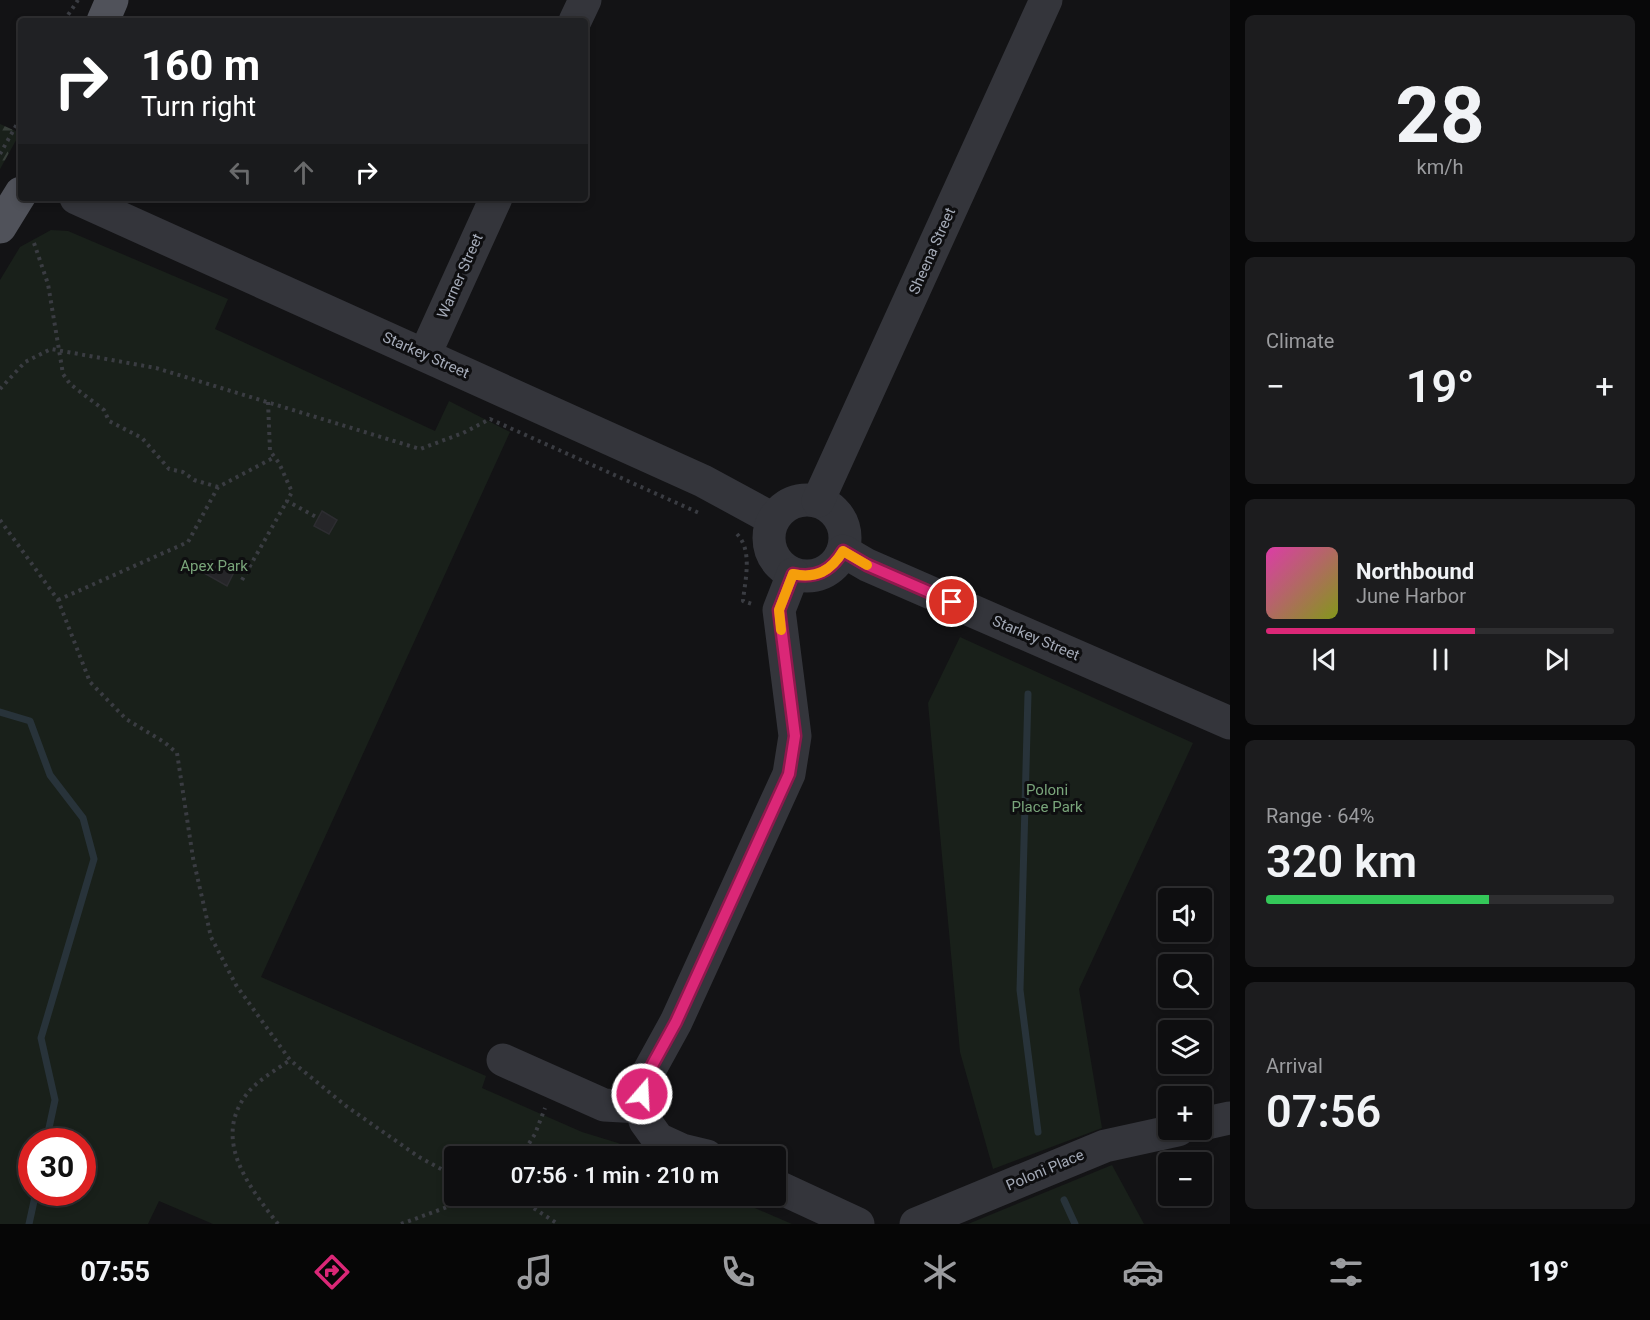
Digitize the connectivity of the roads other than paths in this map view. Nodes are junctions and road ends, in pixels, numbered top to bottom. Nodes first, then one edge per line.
1 (112, 0) edge
2 (585, 0) edge
3 (1046, 0) edge
4 (104, 18) edge
5 (576, 18) edge
6 (18, 198) edge
7 (83, 201) edge
8 (495, 201) edge
9 (0, 227) edge
10 (425, 354) junction
11 (818, 501) junction
12 (773, 519) junction
13 (843, 551) junction
14 (793, 574) junction
15 (1230, 723) edge
16 (503, 1060) dead end
17 (641, 1107) junction
18 (1230, 1118) edge
19 (1212, 1122) edge
20 (1158, 1134) edge
21 (673, 1146) edge
22 (786, 1191) edge
23 (858, 1224) edge
24 (916, 1224) edge

1 - 4 main road
2 - 5 street
3 - 11 street, Sheena Street
6 - 9 main road
7 - 10 street, Starkey Street
8 - 10 street, Warner Street
10 - 12 street, Starkey Street
11 - 12 street
11 - 13 street
12 - 14 street
13 - 14 street
13 - 15 street, Starkey Street
14 - 17 street
16 - 17 street
17 - 21 street
18 - 19 street
20 - 24 street, Poloni Place
22 - 23 street

